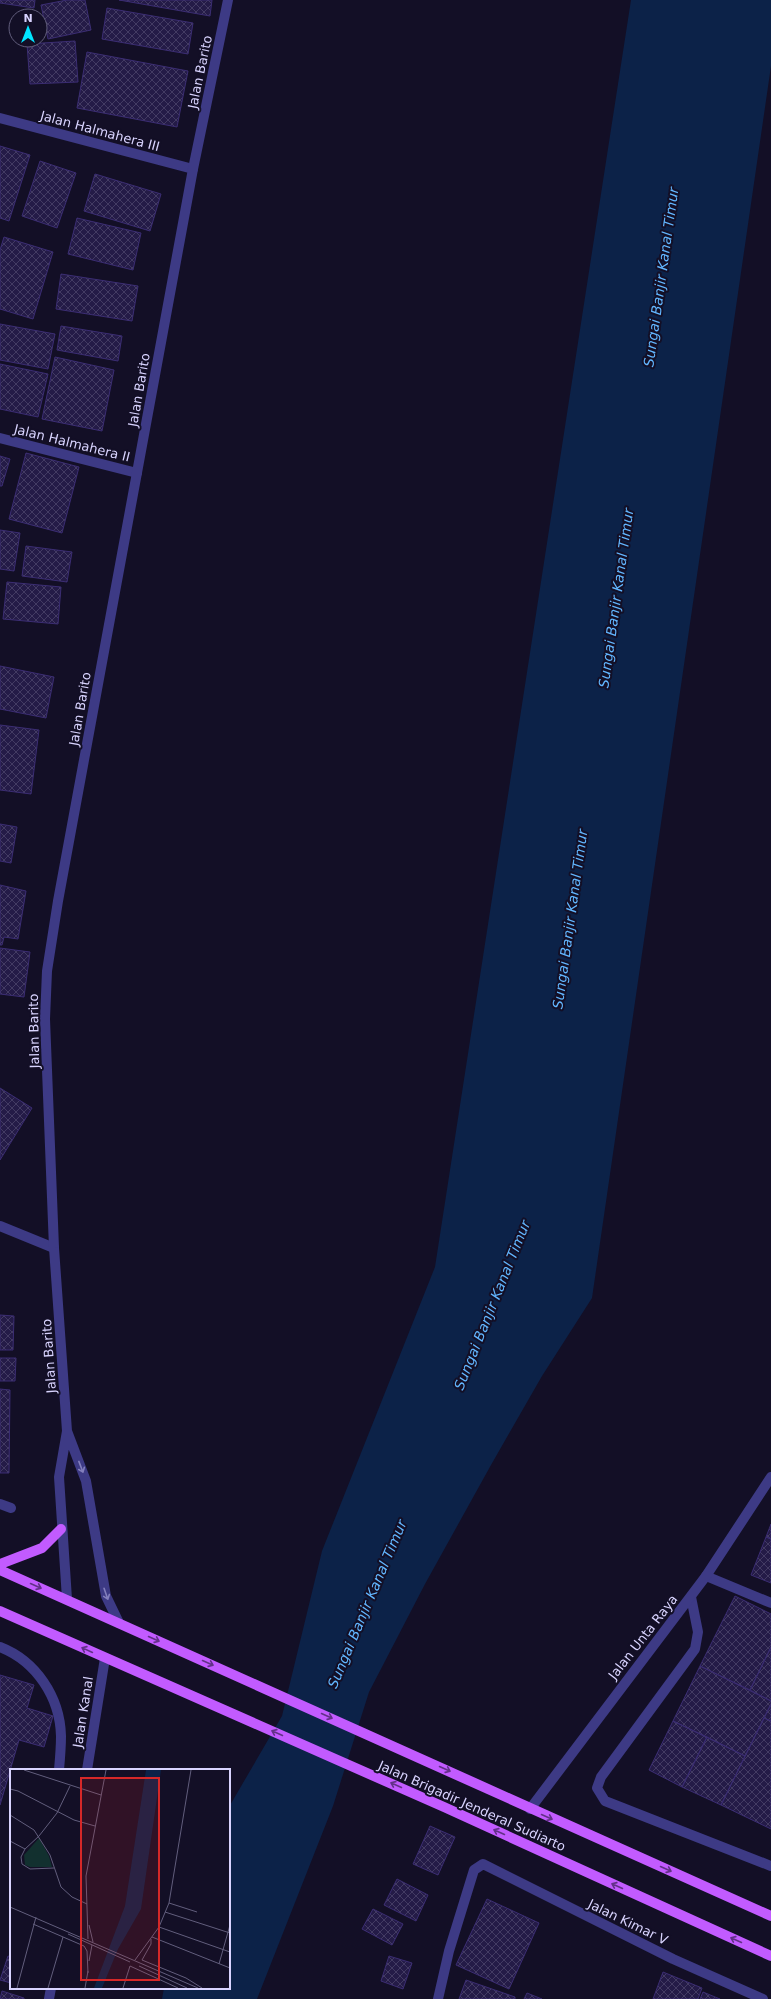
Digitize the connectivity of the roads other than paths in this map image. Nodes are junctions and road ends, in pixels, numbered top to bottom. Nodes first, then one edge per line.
1 (228, 0) edge
2 (0, 118) edge
3 (193, 169) junction
4 (0, 438) edge
5 (137, 473) junction
6 (0, 1226) edge
7 (54, 1248) junction
8 (67, 1431) junction
9 (771, 1478) edge
10 (0, 1504) edge
11 (11, 1508) dead end
12 (61, 1529) junction
13 (0, 1564) edge
14 (0, 1570) edge
15 (706, 1576) junction
16 (691, 1597) junction
17 (67, 1600) junction
18 (771, 1603) edge
19 (0, 1611) edge
20 (119, 1623) junction
21 (0, 1647) edge
22 (105, 1658) junction
23 (59, 1769) edge
24 (87, 1769) edge
25 (530, 1809) junction
26 (771, 1866) edge
27 (771, 1916) edge
28 (771, 1956) edge
29 (51, 1989) edge
30 (49, 1999) edge
31 (438, 1999) edge
32 (763, 1999) edge

1 - 3 street, Jalan Barito
2 - 3 street, Jalan Halmahera III
3 - 5 street, Jalan Barito
4 - 5 street, Jalan Halmahera II
5 - 7 street, Jalan Barito
6 - 7 street
7 - 8 street, Jalan Barito
8 - 12 street
8 -> 20 street
9 - 15 street, Jalan Unta Raya
10 - 11 street
12 - 13 main road
12 - 17 street
14 -> 17 main road, Jalan Brigadir Jenderal Sudiarto
15 - 16 street, Jalan Unta Raya
15 - 18 street
16 - 25 street, Jalan Unta Raya
16 - 26 street
17 - 20 main road, Jalan Brigadir Jenderal Sudiarto
22 -> 19 main road, Jalan Brigadir Jenderal Sudiarto
20 -> 25 main road, Jalan Brigadir Jenderal Sudiarto
21 - 23 street
22 - 24 street, Jalan Kanal
28 -> 22 main road, Jalan Brigadir Jenderal Sudiarto
25 -> 27 main road, Jalan Brigadir Jenderal Sudiarto
29 - 30 street
31 - 32 street, Jalan Kimar V

